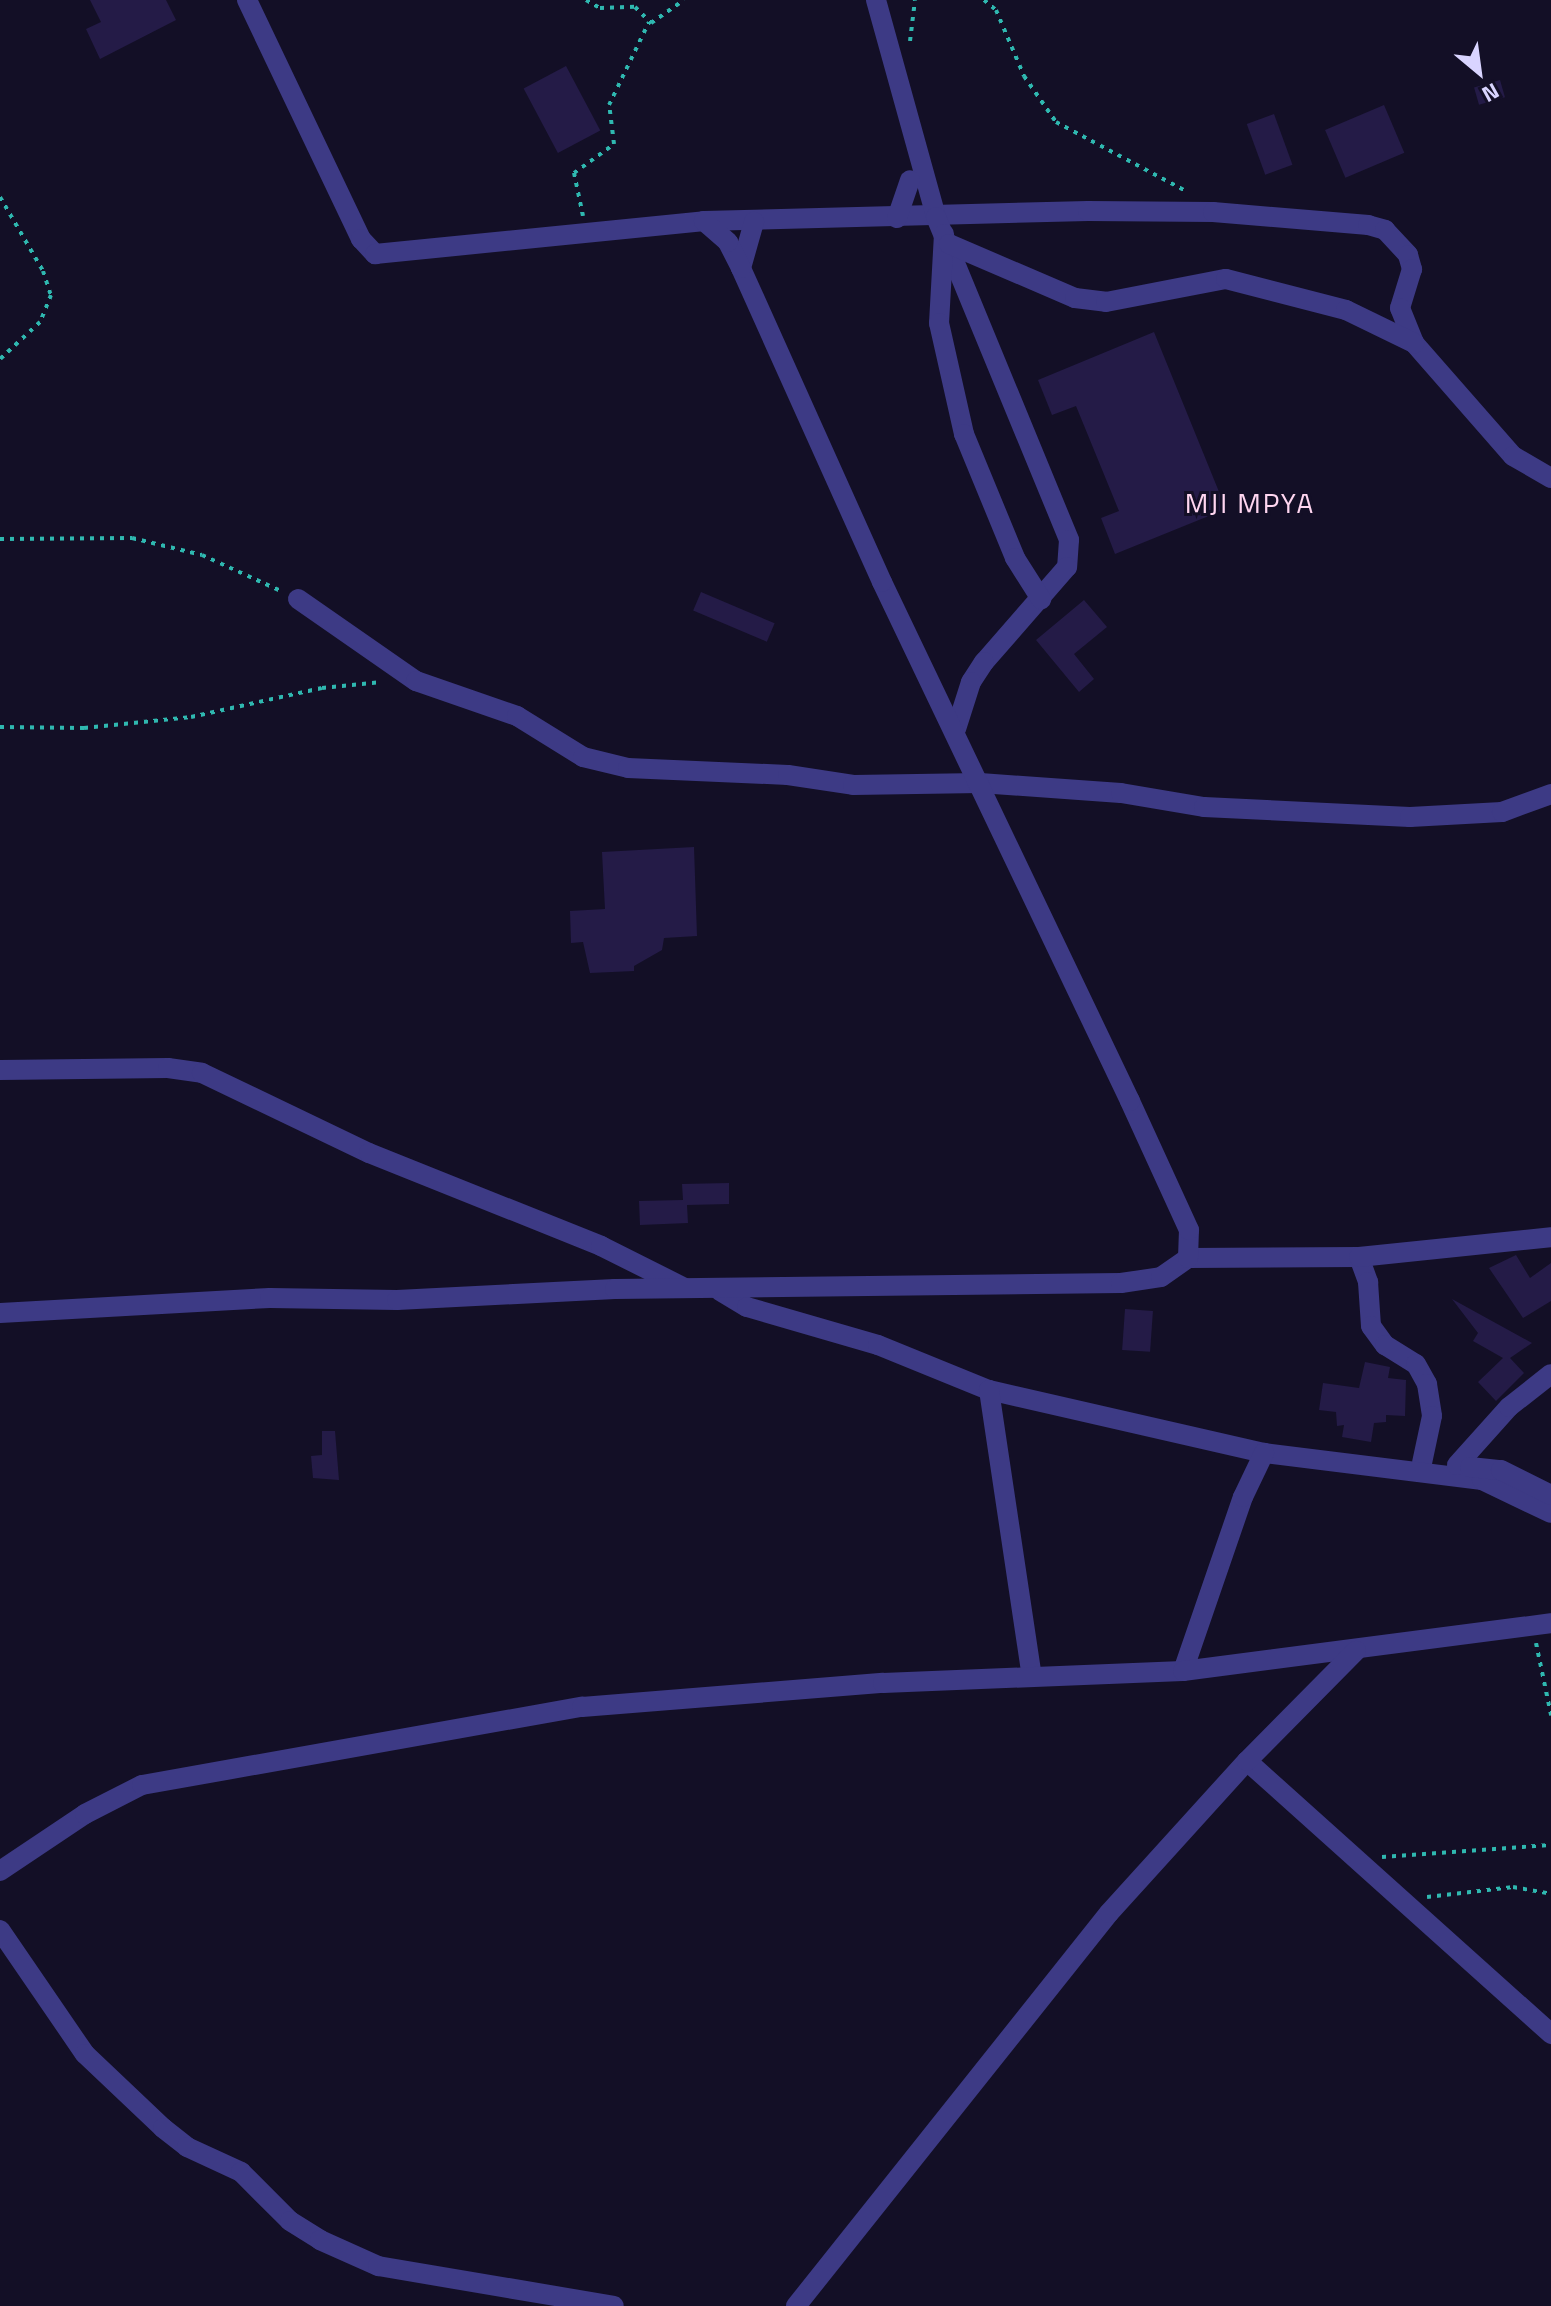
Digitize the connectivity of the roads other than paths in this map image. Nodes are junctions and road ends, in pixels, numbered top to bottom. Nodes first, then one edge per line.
1 (247, 0) edge
2 (876, 0) edge
3 (910, 180) dead end
4 (897, 218) junction
5 (704, 221) junction
6 (754, 222) junction
7 (943, 232) junction
8 (741, 268) junction
9 (1414, 343) junction
10 (1551, 478) edge
11 (298, 599) road end
12 (1041, 599) junction
13 (956, 729) junction
14 (980, 783) junction
15 (1551, 794) edge
16 (0, 1070) edge
17 (1551, 1237) edge
18 (1359, 1257) junction
19 (1188, 1258) junction
20 (688, 1289) junction
21 (716, 1290) junction
22 (0, 1313) edge
23 (1551, 1374) edge
24 (989, 1390) junction
25 (1264, 1453) junction
26 (1422, 1463) junction
27 (1457, 1465) junction
28 (1378, 1466) junction
29 (1551, 1495) edge
30 (1551, 1513) edge
31 (1542, 1624) edge
32 (1356, 1651) junction
33 (1183, 1671) junction
34 (1032, 1677) junction
35 (1247, 1761) junction
36 (0, 1871) edge
37 (0, 1930) edge
38 (1551, 2034) edge
39 (614, 2306) edge
40 (796, 2306) edge

1 - 5 street
2 - 7 street
3 - 4 street
4 - 6 street
4 - 7 street
5 - 6 street
5 - 8 street
6 - 8 street
7 - 9 street
7 - 9 street
7 - 12 street
7 - 12 street
8 - 13 street
9 - 10 street
11 - 14 street
12 - 13 street
13 - 14 street
14 - 15 street
14 - 19 street
16 - 20 street
17 - 18 street
18 - 19 street
18 - 26 street
19 - 21 street
20 - 21 street
20 - 22 street
21 - 24 street
23 - 27 street
24 - 25 street
24 - 34 street
25 - 28 street
25 - 33 street
26 - 27 street
26 - 28 street
27 - 29 street
28 - 30 street
31 - 32 street
32 - 33 street
32 - 35 street
33 - 34 street
34 - 36 street
35 - 38 street
35 - 40 street
37 - 39 street

